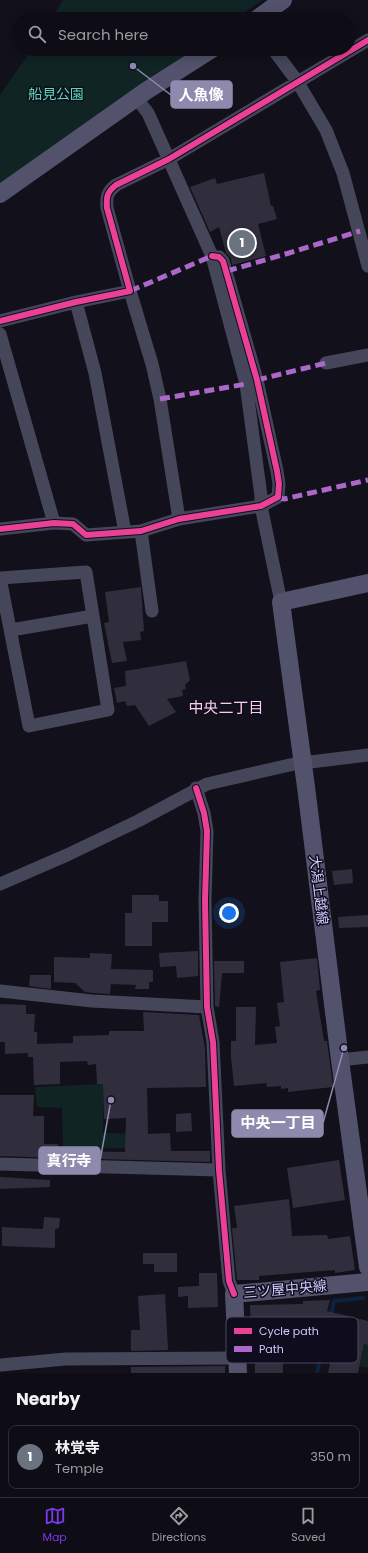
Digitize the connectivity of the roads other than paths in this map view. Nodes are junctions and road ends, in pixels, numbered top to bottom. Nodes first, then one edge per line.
1 (283, 0) edge
2 (267, 12) edge
3 (368, 40) edge
4 (356, 47) edge
5 (202, 56) edge
6 (278, 56) edge
7 (340, 56) edge
8 (297, 81) junction
9 (137, 99) junction
10 (169, 159) junction
11 (0, 194) edge
12 (212, 256) junction
13 (368, 266) edge
14 (130, 291) junction
15 (76, 302) junction
16 (0, 321) edge
17 (0, 334) edge
18 (2, 350) edge
19 (368, 355) edge
20 (326, 363) dead end
21 (260, 506) junction
22 (178, 519) junction
23 (54, 523) junction
24 (0, 529) edge
25 (125, 532) junction
26 (141, 532) junction
27 (0, 578) edge
28 (368, 583) edge
29 (281, 602) junction
30 (152, 611) dead end
31 (94, 616) junction
32 (11, 630) junction
33 (368, 755) edge
34 (303, 763) junction
35 (196, 788) junction
36 (0, 884) edge
37 (0, 991) edge
38 (207, 1007) junction
39 (368, 1057) edge
40 (340, 1060) junction
41 (0, 1164) edge
42 (219, 1170) junction
43 (368, 1267) edge
44 (368, 1282) edge
45 (234, 1294) junction
46 (235, 1317) edge
47 (0, 1365) edge
48 (238, 1365) edge

1 - 2 main road
3 - 4 street
5 - 9 main road
6 - 8 street
7 - 8 street
8 - 10 street
8 - 13 street
9 - 10 street
9 - 11 main road
10 - 12 street
10 - 14 street
12 - 21 street
12 - 21 street
14 - 15 street
14 - 22 street
15 - 16 street
15 - 25 street
17 - 18 street
18 - 23 street
19 - 20 street
21 - 22 street
21 - 29 street
22 - 26 street
23 - 24 street
23 - 25 street
25 - 26 street
26 - 30 street
27 - 31 street
27 - 32 street
28 - 29 main road
29 - 34 main road, 大潟上越線
31 - 32 street
31 - 32 street
33 - 34 street
34 - 35 street
34 - 40 main road, 大潟上越線
35 - 36 street
35 - 38 street
37 - 38 street
38 - 42 street
39 - 40 street
40 - 43 main road, 大潟上越線
41 - 42 street
42 - 45 street
44 - 45 main road, 三ツ屋中央線
45 - 46 main road, 三ツ屋中央線
47 - 48 street

